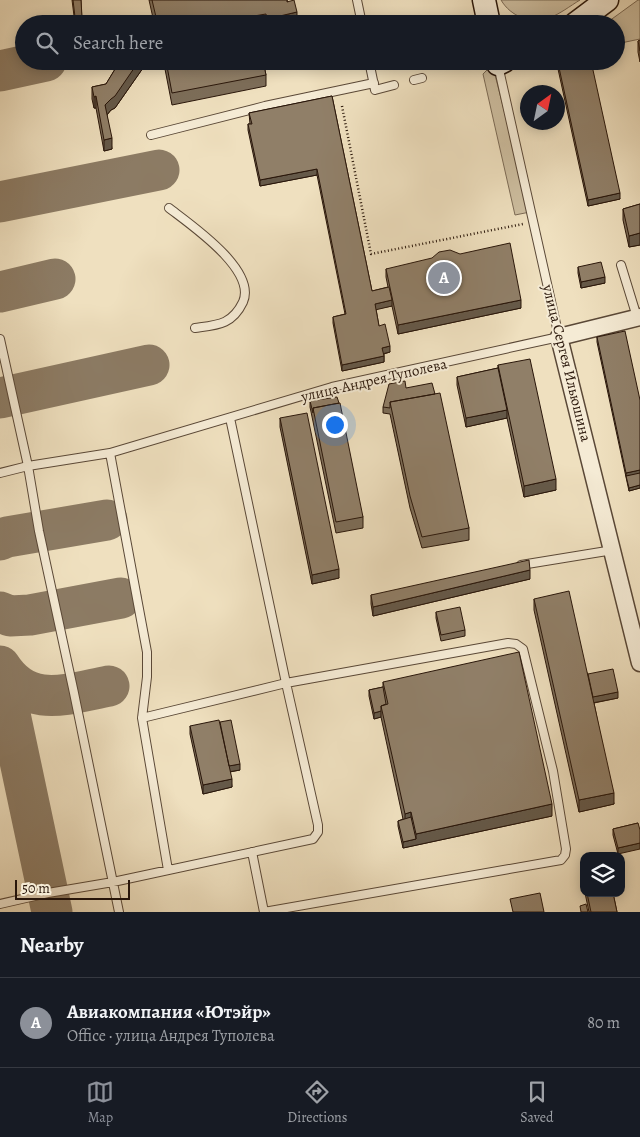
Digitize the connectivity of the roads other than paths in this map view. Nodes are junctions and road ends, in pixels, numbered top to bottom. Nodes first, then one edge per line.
1 (357, 0) edge
2 (484, 0) edge
3 (607, 0) edge
4 (360, 15) edge
5 (487, 15) edge
6 (587, 15) edge
7 (371, 70) edge
8 (502, 70) edge
9 (422, 78) dead end
10 (414, 80) dead end
11 (374, 83) junction
12 (394, 85) dead end
13 (151, 135) dead end
14 (168, 208) dead end
15 (621, 266) dead end
16 (638, 317) edge
17 (195, 328) dead end
18 (559, 337) junction
19 (0, 340) edge
20 (230, 418) junction
21 (110, 453) junction
22 (28, 466) junction
23 (0, 473) edge
24 (613, 550) junction
25 (513, 566) edge
26 (640, 663) edge
27 (286, 683) junction
28 (142, 718) junction
29 (252, 852) junction
30 (168, 870) junction
31 (113, 882) junction
32 (0, 904) edge
33 (119, 912) edge
34 (264, 912) edge

1 - 4 lane
2 - 5 street
3 - 6 street
7 - 11 lane
8 - 18 lane, улица Сергея Ильюшина
9 - 10 lane
11 - 12 lane
11 - 13 lane
14 - 17 lane
15 - 16 lane
16 - 18 street, улица Андрея Туполева
18 - 20 lane, улица Андрея Туполева
18 - 24 street, улица Сергея Ильюшина
19 - 22 lane
20 - 21 lane, улица Андрея Туполева
20 - 27 lane
21 - 22 lane, улица Андрея Туполева
21 - 28 lane
22 - 23 lane, улица Андрея Туполева
22 - 31 lane
24 - 25 lane
24 - 26 street, улица Сергея Ильюшина
27 - 28 lane
27 - 29 lane
27 - 34 lane
28 - 30 lane
29 - 30 lane
29 - 34 lane
30 - 31 lane
31 - 32 lane
31 - 33 lane

